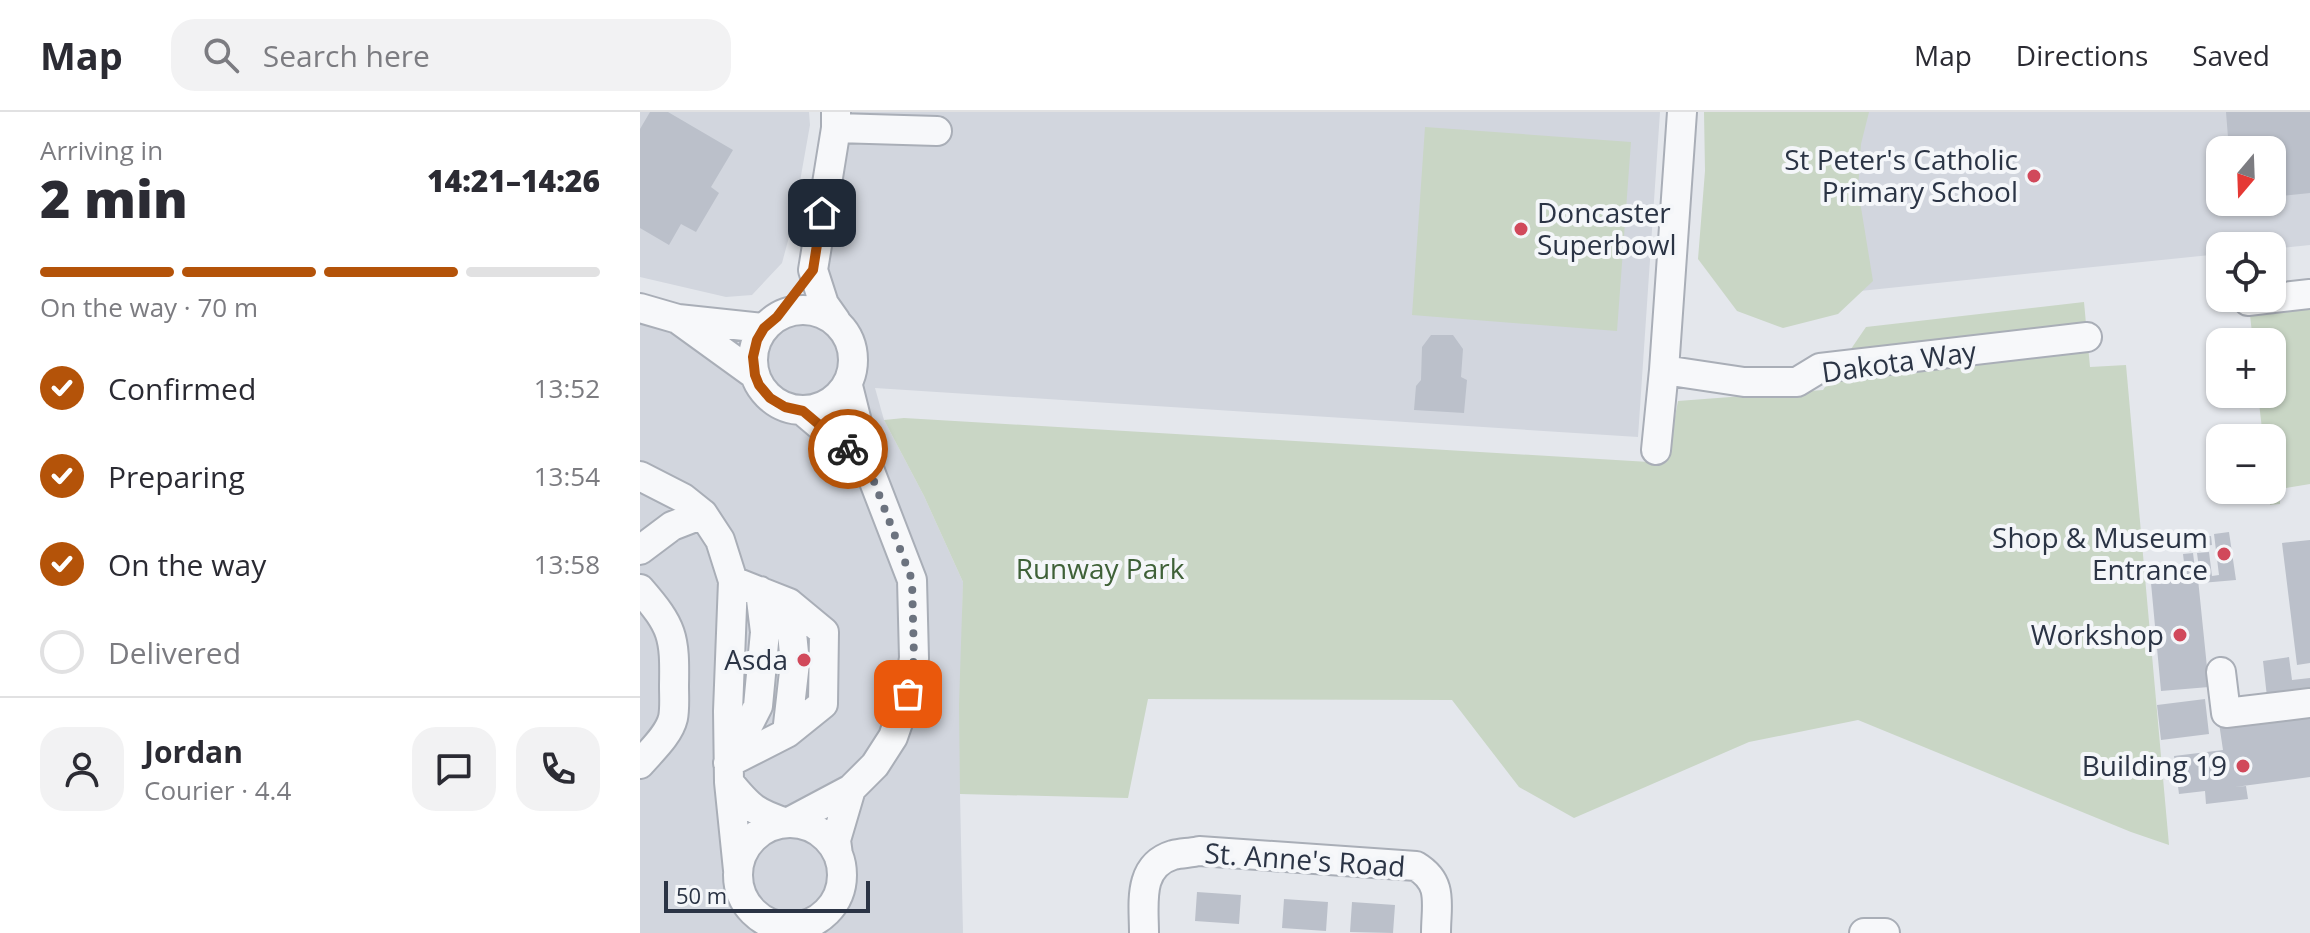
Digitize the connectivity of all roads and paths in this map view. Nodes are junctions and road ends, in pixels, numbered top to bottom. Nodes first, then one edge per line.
1 (1682, 112) edge
2 (836, 120) edge
3 (937, 131) dead end
4 (813, 270) junction
5 (2310, 294) edge
6 (2286, 297) edge
7 (640, 308) edge
8 (678, 319) junction
9 (836, 321) junction
10 (771, 323) junction
11 (2087, 337) dead end
12 (1664, 370) junction
13 (755, 375) junction
14 (848, 386) junction
15 (803, 411) junction
16 (1656, 450) dead end
17 (868, 466) junction
18 (640, 476) edge
19 (703, 514) junction
20 (640, 550) edge
21 (733, 581) junction
22 (640, 589) edge
23 (760, 591) junction
24 (2221, 672) dead end
25 (2310, 703) edge
26 (640, 764) edge
27 (729, 772) junction
28 (851, 789) junction
29 (787, 823) junction
30 (838, 855) junction
31 (738, 871) junction
32 (1144, 933) edge
33 (1436, 933) edge
34 (1864, 933) edge
35 (1885, 933) edge

1 - 12 street
2 - 3 street
2 - 4 street
4 - 9 street
4 - 10 street
5 - 6 street
7 - 8 street
8 - 10 street
8 - 13 street
9 - 10 street
9 - 14 street
10 - 13 street
11 - 12 street, Dakota Way
12 - 16 street
13 - 15 street
14 - 15 street
14 - 17 street
15 - 17 street
17 - 28 street
18 - 19 street
19 - 20 street
19 - 21 street
21 - 23 street
21 - 27 street
22 - 26 street
23 - 27 street
23 - 27 street
24 - 25 street
27 - 29 street
27 - 31 street
28 - 29 street
28 - 30 street
29 - 30 street
29 - 31 street
30 - 31 street
32 - 33 street, St. Anne's Road
34 - 35 street

